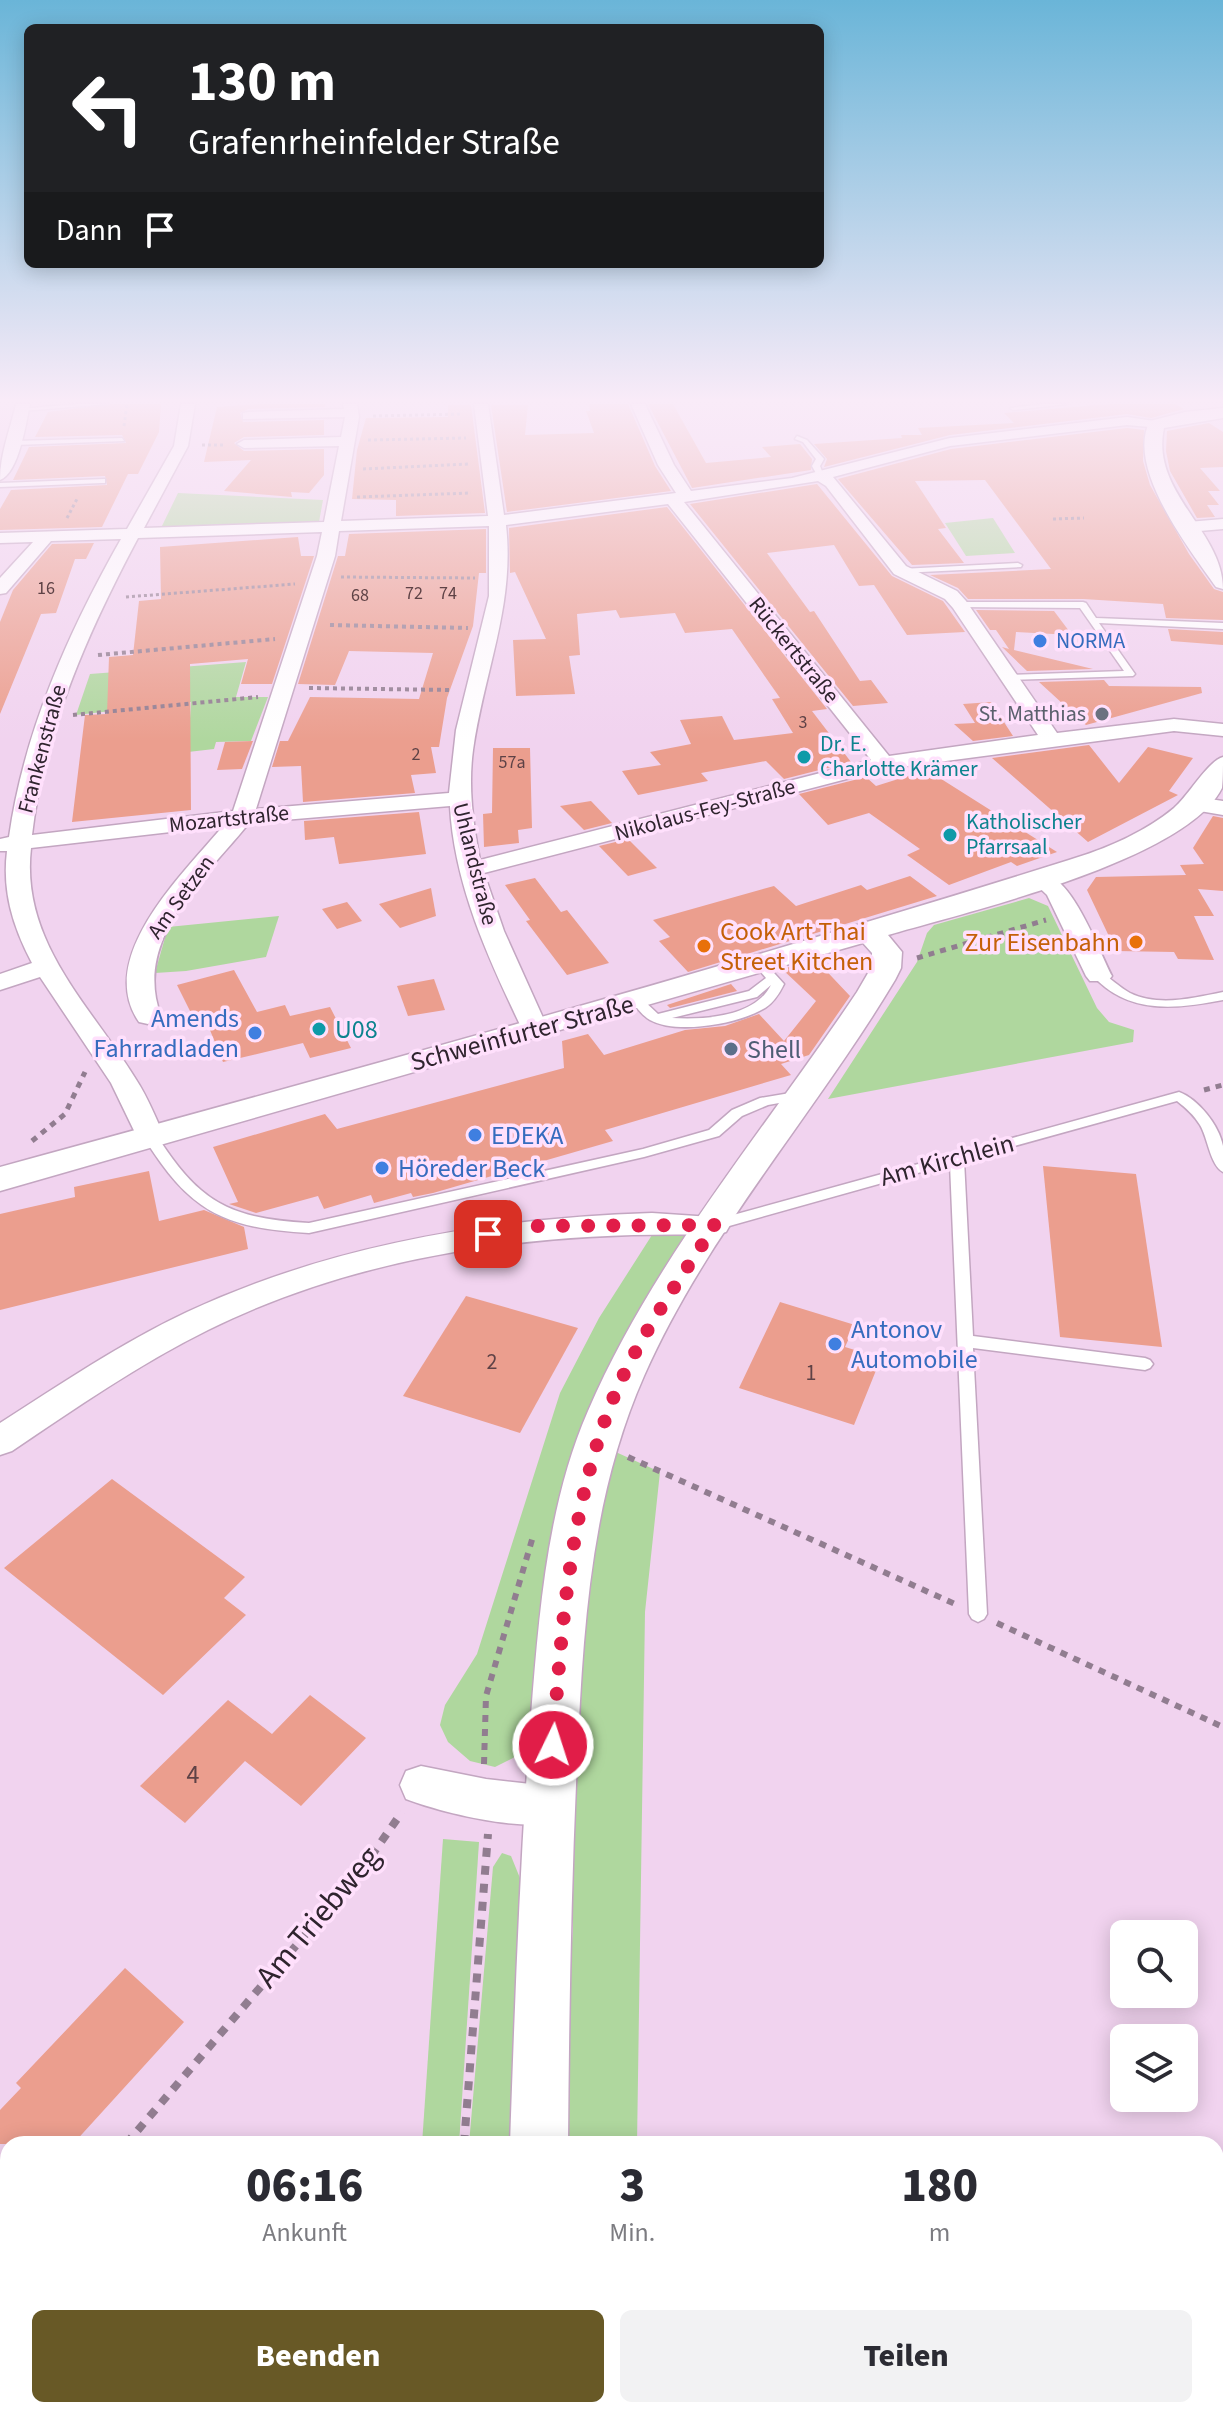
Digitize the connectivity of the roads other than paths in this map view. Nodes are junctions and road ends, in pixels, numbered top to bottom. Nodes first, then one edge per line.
1 (149, 517) edge
2 (333, 517) edge
3 (496, 517) edge
4 (530, 517) edge
5 (694, 517) edge
6 (858, 517) edge
7 (1182, 517) edge
8 (497, 521) junction
9 (1223, 524) edge
10 (330, 527) junction
11 (1188, 527) junction
12 (142, 533) junction
13 (46, 537) junction
14 (0, 538) edge
15 (1018, 565) dead end
16 (901, 571) junction
17 (1223, 583) edge
18 (0, 589) edge
19 (960, 605) junction
20 (1094, 620) junction
21 (1223, 626) edge
22 (1009, 677) junction
23 (1223, 730) edge
24 (1051, 739) junction
25 (884, 763) junction
26 (1223, 765) edge
27 (458, 799) junction
28 (1210, 806) edge
29 (242, 817) junction
30 (10, 844) edge
31 (473, 869) junction
32 (1042, 879) junction
33 (869, 931) junction
34 (46, 967) junction
35 (1099, 976) joint
36 (0, 982) edge
37 (1223, 996) edge
38 (148, 1016) dead end
39 (536, 1031) junction
40 (802, 1095) junction
41 (150, 1136) junction
42 (957, 1158) junction
43 (1223, 1167) edge
44 (0, 1179) edge
45 (715, 1225) junction
46 (964, 1341) junction
47 (1145, 1364) dead end
48 (0, 1441) edge
49 (978, 1614) road end
50 (421, 1785) road end
51 (549, 1806) junction
52 (539, 2136) edge

1 - 12 street, Frankenstraße
2 - 10 street, Am Setzen
3 - 8 street, Uhlandstraße
4 - 8 street
5 - 25 street, Rückertstraße
6 - 16 street
7 - 11 street
8 - 10 street
8 - 27 street, Uhlandstraße
9 - 11 street
10 - 12 street
10 - 29 street, Am Setzen
11 - 17 street
12 - 13 street
12 - 30 street, Frankenstraße
13 - 14 street
13 - 18 street
15 - 16 lane
16 - 19 street
19 - 20 lane
19 - 22 street
20 - 21 lane
20 - 22 lane
22 - 24 street
23 - 24 street, Nikolaus-Fey-Straße
24 - 25 street, Nikolaus-Fey-Straße
25 - 31 street, Nikolaus-Fey-Straße
26 - 28 street, Schweinfurter Straße
27 - 29 street, Mozartstraße
27 - 31 street, Uhlandstraße
28 - 32 street, Schweinfurter Straße
29 - 30 street, Mozartstraße
29 - 38 street, Am Setzen
30 - 34 street, Frankenstraße
31 - 39 street, Uhlandstraße
32 - 33 street, Schweinfurter Straße
32 - 35 street
33 - 39 street, Schweinfurter Straße
33 - 40 street
34 - 36 street
34 - 41 street, Frankenstraße
35 - 37 lane
39 - 41 street, Schweinfurter Straße
40 - 41 lane
40 - 45 street
41 - 44 street, Schweinfurter Straße
42 - 43 lane, Am Kirchlein
42 - 45 lane, Am Kirchlein
42 - 46 lane
45 - 48 street
45 - 51 street
46 - 47 lane
46 - 49 lane
50 - 51 street
51 - 52 street

